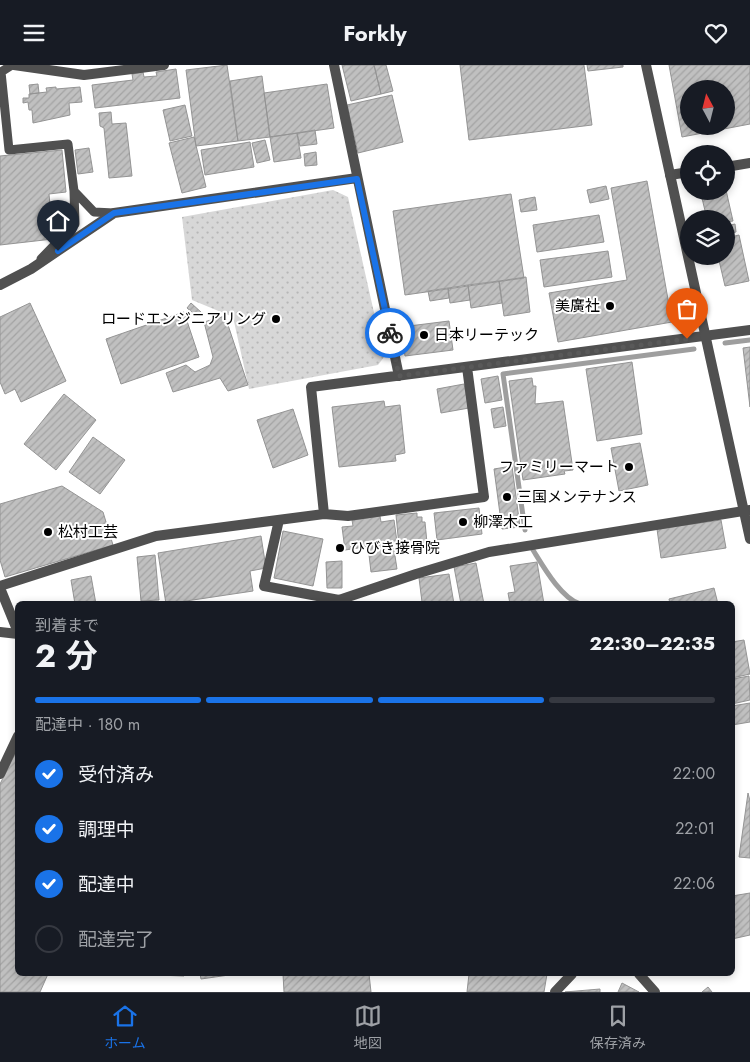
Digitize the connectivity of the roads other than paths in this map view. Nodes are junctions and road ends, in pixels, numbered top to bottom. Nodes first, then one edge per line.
1 (13, 65) edge
2 (164, 65) edge
3 (334, 65) edge
4 (646, 65) edge
5 (750, 163) edge
6 (735, 166) edge
7 (680, 173) edge
8 (670, 175) junction
9 (357, 179) junction
10 (74, 191) junction
11 (114, 213) junction
12 (31, 269) junction
13 (0, 285) edge
14 (750, 330) edge
15 (706, 336) junction
16 (467, 367) junction
17 (399, 376) junction
18 (747, 510) edge
19 (324, 514) junction
20 (279, 520) junction
21 (750, 539) edge
22 (0, 587) edge
23 (15, 625) edge
24 (0, 632) edge
25 (15, 633) edge
26 (15, 742) edge
27 (0, 774) edge
28 (570, 976) edge
29 (641, 976) edge
30 (555, 992) edge
31 (655, 992) edge

1 - 2 street
1 - 10 lane
3 - 9 street
4 - 8 street
5 - 6 street
7 - 8 street
8 - 15 street
9 - 11 street
9 - 17 street
10 - 11 lane
10 - 12 lane
11 - 12 street
12 - 13 street
14 - 15 street
15 - 16 street
15 - 18 street
16 - 17 street
16 - 19 street
17 - 19 street
18 - 20 street
18 - 21 street
19 - 20 street
20 - 22 street
22 - 23 street
24 - 25 street
26 - 27 street
28 - 30 street
29 - 31 street

